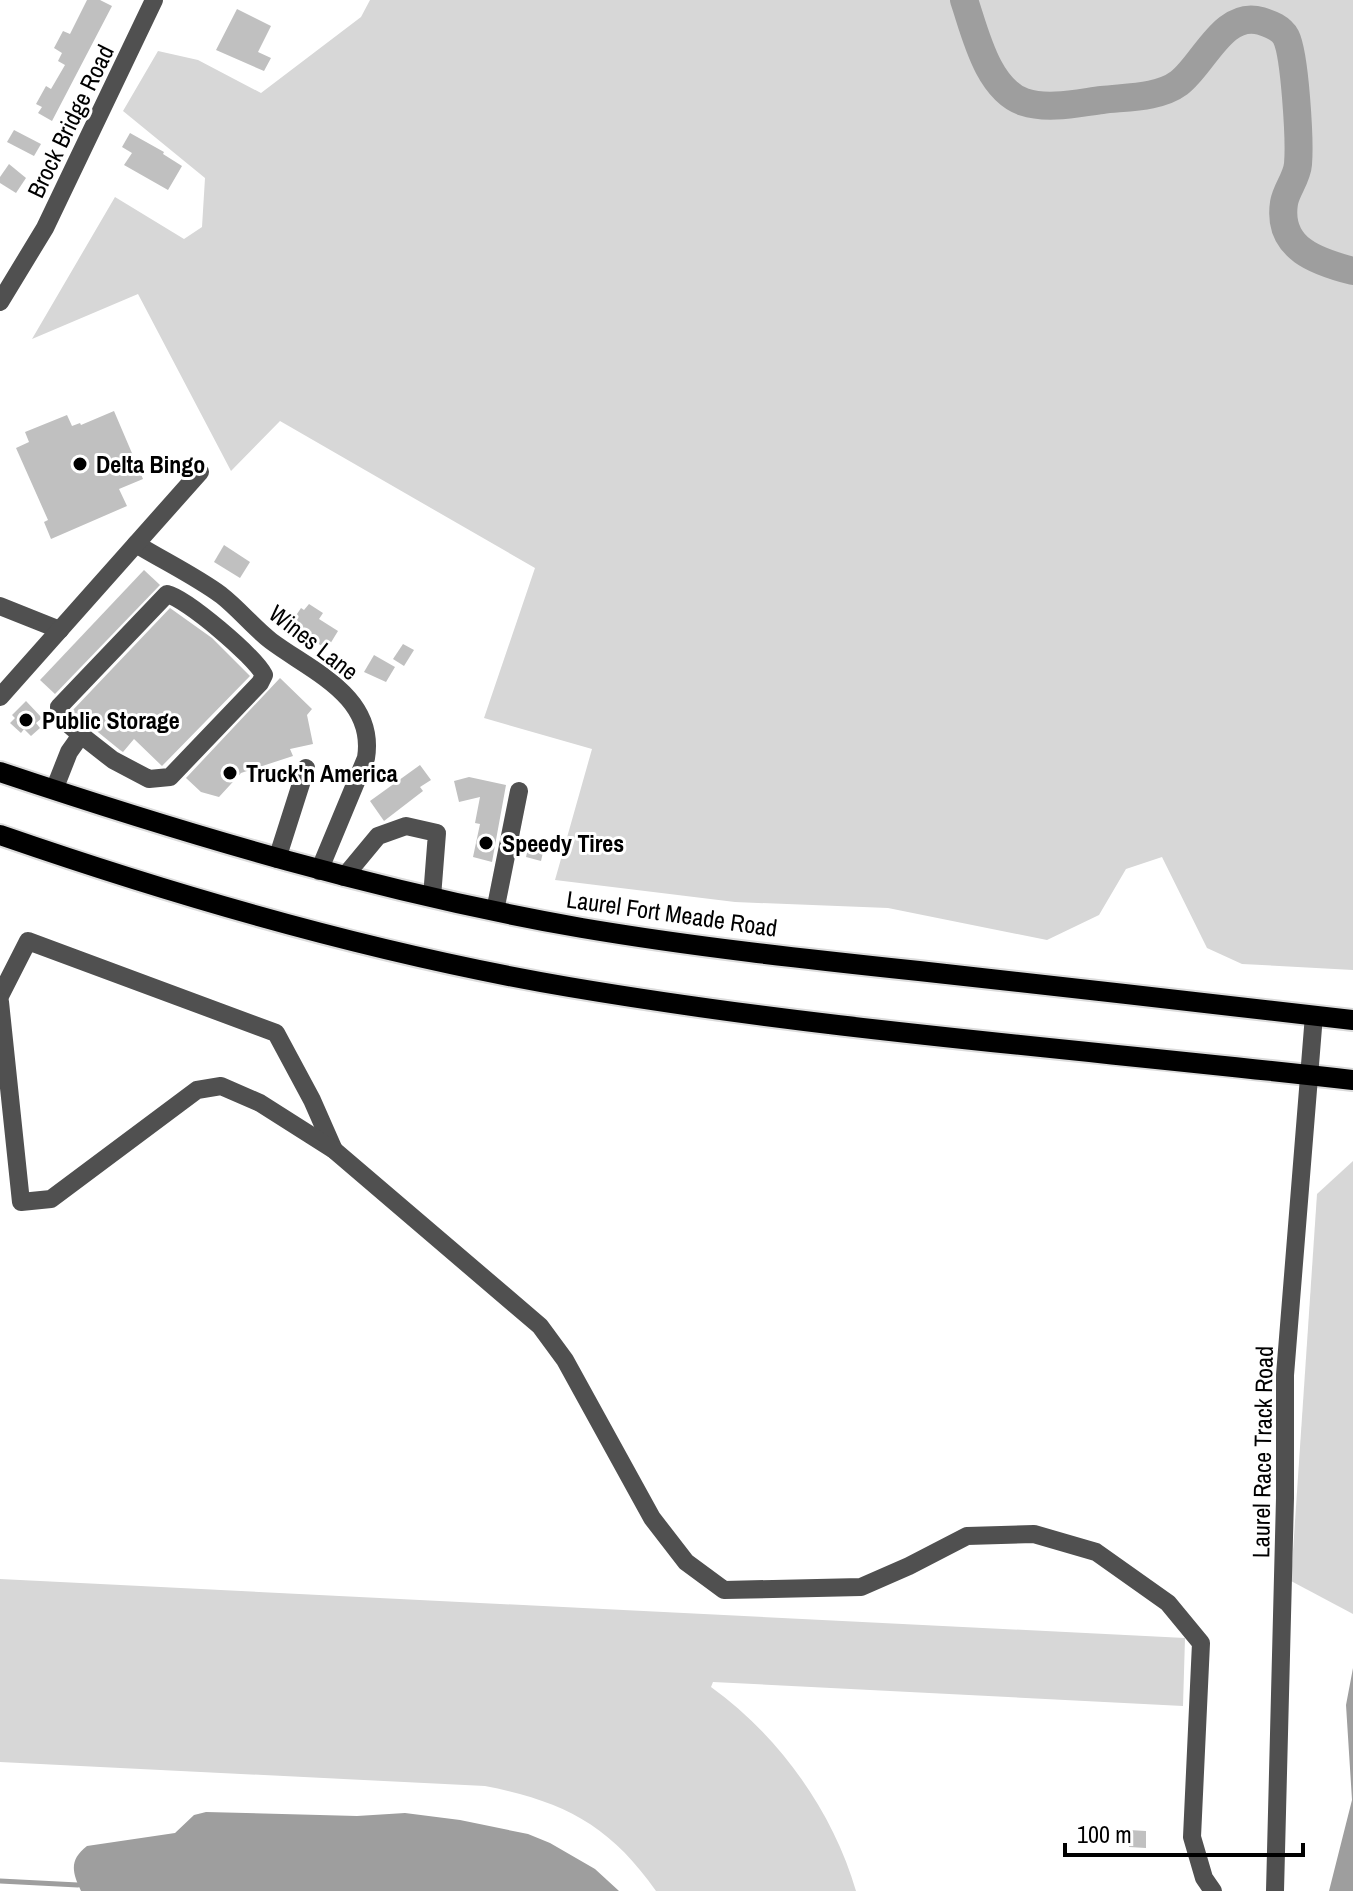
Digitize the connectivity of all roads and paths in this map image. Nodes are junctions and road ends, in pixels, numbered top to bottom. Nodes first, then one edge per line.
1 (154, 0) edge
2 (0, 302) edge
3 (200, 472) dead end
4 (136, 544) junction
5 (0, 606) edge
6 (60, 630) junction
7 (2, 691) edge
8 (81, 735) junction
9 (306, 768) dead end
10 (0, 772) edge
11 (54, 790) junction
12 (519, 791) dead end
13 (0, 835) edge
14 (277, 859) junction
15 (319, 871) junction
16 (344, 877) junction
17 (432, 897) junction
18 (495, 911) junction
19 (0, 999) edge
20 (1314, 1015) junction
21 (1353, 1020) edge
22 (1308, 1075) junction
23 (1353, 1080) edge
24 (334, 1150) junction
25 (1213, 1891) edge
26 (1275, 1891) edge

1 - 2 street, Brock Bridge Road
3 - 4 street
4 - 6 street
4 - 15 street, Wines Lane
5 - 6 street
6 - 7 street
8 - 8 street
8 - 11 street
9 - 14 street
10 - 11 main road, Laurel Fort Meade Road
11 - 14 main road, Laurel Fort Meade Road
12 - 18 street
13 - 22 main road
14 - 15 main road, Laurel Fort Meade Road
15 - 16 main road, Laurel Fort Meade Road
16 - 17 main road, Laurel Fort Meade Road
16 - 17 street
17 - 18 main road, Laurel Fort Meade Road
18 - 20 main road, Laurel Fort Meade Road
19 - 24 street
19 - 24 street
20 - 21 main road, Laurel Fort Meade Road
20 - 22 street, Laurel Race Track Road
22 - 23 main road
22 - 26 street, Laurel Race Track Road
24 - 25 street

